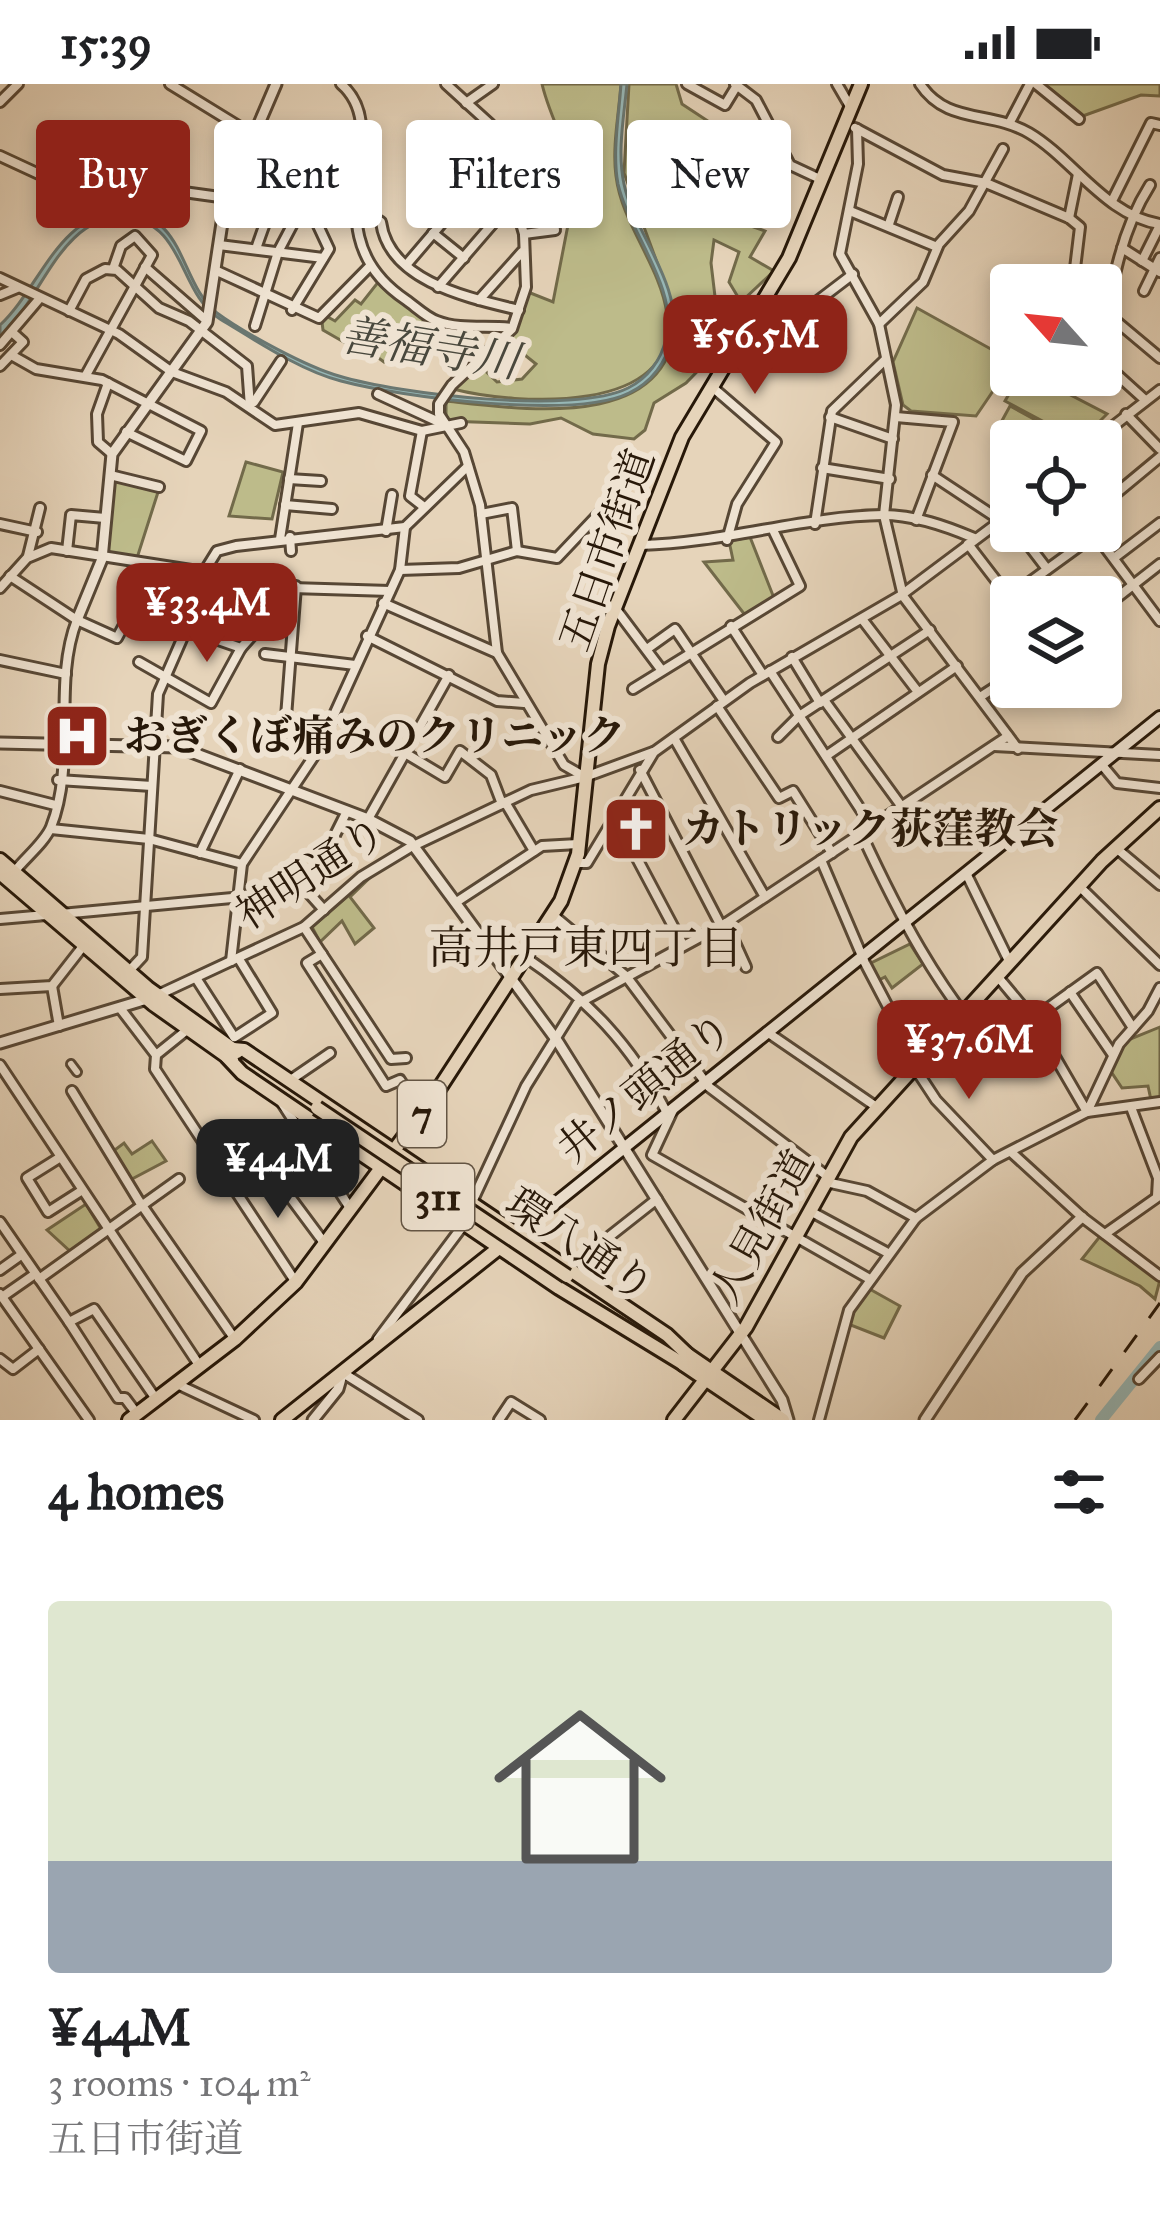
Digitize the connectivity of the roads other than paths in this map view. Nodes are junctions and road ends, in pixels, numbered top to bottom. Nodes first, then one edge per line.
1 (18, 84) edge
2 (170, 84) edge
3 (276, 84) edge
4 (341, 84) edge
5 (446, 84) edge
6 (493, 84) edge
7 (687, 84) edge
8 (836, 84) edge
9 (861, 84) edge
10 (920, 84) edge
11 (1033, 84) edge
12 (736, 85) edge
13 (0, 102) edge
14 (466, 103) junction
15 (1079, 119) dead end
16 (229, 120) edge
17 (260, 120) edge
18 (363, 120) edge
19 (485, 120) edge
20 (853, 122) junction
21 (1010, 122) junction
22 (1160, 125) edge
23 (1003, 149) dead end
24 (0, 156) edge
25 (1078, 174) junction
26 (822, 179) junction
27 (986, 183) junction
28 (1150, 185) dead end
29 (214, 195) edge
30 (898, 196) dead end
31 (1112, 202) junction
32 (850, 211) junction
33 (1132, 216) junction
34 (1069, 218) junction
35 (889, 224) junction
36 (1160, 224) edge
37 (382, 227) edge
38 (222, 228) edge
39 (263, 228) edge
40 (291, 228) edge
41 (321, 228) edge
42 (361, 228) edge
43 (438, 228) edge
44 (489, 228) edge
45 (522, 228) edge
46 (555, 228) edge
47 (434, 232) junction
48 (524, 234) junction
49 (219, 244) junction
50 (937, 247) junction
51 (1122, 248) junction
52 (256, 249) junction
53 (523, 251) junction
54 (278, 253) junction
55 (322, 258) junction
56 (464, 258) junction
57 (1160, 258) edge
58 (1142, 261) junction
59 (407, 263) junction
60 (1076, 264) edge
61 (1119, 264) edge
62 (370, 266) junction
63 (145, 267) junction
64 (113, 269) junction
65 (217, 271) junction
66 (1158, 271) edge
67 (853, 274) junction
68 (0, 278) edge
69 (136, 284) junction
70 (439, 287) junction
71 (21, 290) junction
72 (1144, 291) dead end
73 (0, 295) edge
74 (264, 295) junction
75 (39, 298) junction
76 (479, 300) junction
77 (292, 310) junction
78 (519, 310) junction
79 (69, 311) junction
80 (206, 324) junction
81 (879, 324) junction
82 (255, 326) dead end
83 (755, 326) dead end
84 (1122, 327) edge
85 (512, 328) junction
86 (110, 330) junction
87 (13, 333) junction
88 (0, 345) edge
89 (13, 356) junction
90 (1160, 358) edge
91 (886, 359) junction
92 (281, 361) dead end
93 (0, 366) edge
94 (172, 372) junction
95 (86, 375) junction
96 (1122, 379) edge
97 (108, 383) junction
98 (710, 385) junction
99 (1160, 390) edge
100 (378, 394) dead end
101 (1144, 399) junction
102 (148, 403) junction
103 (251, 405) junction
104 (1126, 414) junction
105 (830, 417) junction
106 (896, 417) junction
107 (1119, 420) edge
108 (298, 422) junction
109 (461, 423) dead end
110 (444, 425) junction
111 (422, 430) junction
112 (126, 432) junction
113 (893, 439) junction
114 (1160, 453) edge
115 (112, 454) junction
116 (468, 466) junction
117 (822, 468) junction
118 (109, 475) junction
119 (932, 475) junction
120 (289, 479) junction
121 (890, 479) junction
122 (321, 481) dead end
123 (159, 487) dead end
124 (1122, 487) edge
125 (392, 495) dead end
126 (610, 502) dead end
127 (284, 505) junction
128 (424, 507) junction
129 (990, 507) edge
130 (40, 508) dead end
131 (332, 509) dead end
132 (481, 514) junction
133 (884, 515) junction
134 (105, 518) junction
135 (916, 520) junction
136 (1160, 523) edge
137 (0, 524) edge
138 (815, 524) junction
139 (405, 527) junction
140 (990, 529) edge
141 (386, 531) junction
142 (37, 532) junction
143 (774, 532) junction
144 (285, 538) junction
145 (727, 540) junction
146 (972, 542) junction
147 (640, 545) junction
148 (291, 550) dead end
149 (517, 550) junction
150 (67, 551) junction
151 (1034, 552) edge
152 (1070, 552) edge
153 (1109, 552) edge
154 (486, 557) junction
155 (27, 558) junction
156 (1114, 558) junction
157 (102, 559) junction
158 (1160, 564) edge
159 (1047, 569) junction
160 (400, 570) junction
161 (207, 574) junction
162 (10, 576) junction
163 (995, 576) edge
164 (1038, 576) edge
165 (296, 586) junction
166 (1133, 586) junction
167 (259, 587) junction
168 (0, 588) edge
169 (390, 591) junction
170 (902, 594) junction
171 (1122, 594) edge
172 (383, 603) junction
173 (616, 608) junction
174 (862, 619) junction
175 (76, 620) junction
176 (1160, 621) edge
177 (731, 626) junction
178 (189, 631) junction
179 (930, 631) junction
180 (367, 636) junction
181 (241, 648) junction
182 (647, 649) junction
183 (689, 651) junction
184 (497, 653) junction
185 (265, 654) dead end
186 (890, 656) junction
187 (792, 657) junction
188 (294, 659) junction
189 (0, 660) edge
190 (139, 662) dead end
191 (355, 664) junction
192 (957, 667) junction
193 (660, 668) junction
194 (766, 673) junction
195 (66, 674) junction
196 (449, 675) junction
197 (165, 680) junction
198 (633, 689) dead end
199 (990, 691) edge
200 (918, 692) junction
201 (980, 697) junction
202 (822, 702) junction
203 (526, 704) junction
204 (721, 704) junction
205 (799, 716) junction
206 (1160, 717) edge
207 (273, 726) dead end
208 (286, 730) junction
209 (1008, 736) junction
210 (778, 737) dead end
211 (674, 738) junction
212 (851, 739) junction
213 (64, 741) junction
214 (0, 743) edge
215 (155, 745) junction
216 (320, 746) junction
217 (994, 746) junction
218 (1018, 749) junction
219 (405, 752) junction
220 (654, 752) junction
221 (1113, 754) junction
222 (1160, 755) edge
223 (826, 756) junction
224 (1102, 764) junction
225 (240, 769) junction
226 (640, 770) junction
227 (585, 777) junction
228 (58, 779) junction
229 (152, 786) junction
230 (1160, 788) edge
231 (294, 790) junction
232 (0, 791) edge
233 (504, 803) junction
234 (55, 805) junction
235 (902, 808) junction
236 (1160, 808) edge
237 (347, 811) junction
238 (616, 817) junction
239 (368, 819) junction
240 (872, 827) junction
241 (51, 829) junction
242 (862, 835) junction
243 (149, 839) junction
244 (579, 844) junction
245 (415, 846) junction
246 (1116, 848) junction
247 (534, 850) junction
248 (200, 853) junction
249 (832, 853) junction
250 (0, 860) edge
251 (821, 860) junction
252 (576, 862) junction
253 (242, 863) junction
254 (7, 872) edge
255 (966, 873) junction
256 (1160, 885) edge
257 (1080, 887) junction
258 (307, 891) junction
259 (239, 896) junction
260 (765, 897) junction
261 (458, 901) junction
262 (145, 906) junction
263 (324, 910) junction
264 (56, 914) junction
265 (553, 915) junction
266 (0, 919) edge
267 (902, 924) junction
268 (724, 925) junction
269 (304, 927) junction
270 (84, 945) junction
271 (683, 945) junction
272 (322, 954) junction
273 (525, 957) junction
274 (862, 957) junction
275 (235, 961) junction
276 (1011, 964) junction
277 (1160, 965) edge
278 (746, 968) dead end
279 (129, 971) junction
280 (626, 976) junction
281 (998, 977) junction
282 (196, 978) junction
283 (512, 978) junction
284 (52, 986) junction
285 (1160, 988) edge
286 (0, 989) edge
287 (1070, 992) junction
288 (152, 997) junction
289 (584, 998) junction
290 (121, 1008) junction
291 (962, 1016) junction
292 (1035, 1024) junction
293 (59, 1026) junction
294 (1133, 1028) junction
295 (187, 1030) junction
296 (767, 1033) junction
297 (555, 1036) junction
298 (0, 1042) edge
299 (231, 1047) junction
300 (330, 1053) dead end
301 (156, 1055) junction
302 (1113, 1055) junction
303 (406, 1058) dead end
304 (0, 1064) edge
305 (71, 1064) dead end
306 (917, 1066) junction
307 (77, 1072) dead end
308 (289, 1081) junction
309 (705, 1082) junction
310 (72, 1091) dead end
311 (280, 1100) junction
312 (1160, 1102) edge
313 (878, 1108) junction
314 (670, 1110) junction
315 (1132, 1110) junction
316 (315, 1111) junction
317 (1088, 1112) junction
318 (422, 1113) junction
319 (249, 1138) dead end
320 (303, 1140) junction
321 (624, 1147) junction
322 (394, 1152) junction
323 (1011, 1152) junction
324 (58, 1158) junction
325 (216, 1160) junction
326 (993, 1160) junction
327 (381, 1169) junction
328 (179, 1179) dead end
329 (826, 1179) junction
330 (81, 1191) junction
331 (1159, 1196) edge
332 (657, 1199) junction
333 (472, 1202) junction
334 (141, 1204) junction
335 (350, 1209) junction
336 (809, 1210) junction
337 (1082, 1217) junction
338 (916, 1219) junction
339 (0, 1222) edge
340 (465, 1223) junction
341 (106, 1230) junction
342 (517, 1234) junction
343 (1105, 1234) junction
344 (795, 1236) junction
345 (325, 1244) junction
346 (500, 1247) junction
347 (886, 1252) junction
348 (21, 1255) junction
349 (577, 1262) dead end
350 (0, 1270) edge
351 (1160, 1276) edge
352 (37, 1277) junction
353 (868, 1278) junction
354 (296, 1282) junction
355 (1, 1295) edge
356 (69, 1322) junction
357 (741, 1335) junction
358 (235, 1339) junction
359 (375, 1345) junction
360 (39, 1349) junction
361 (1160, 1357) edge
362 (0, 1359) edge
363 (687, 1361) junction
364 (200, 1366) junction
365 (342, 1372) junction
366 (708, 1376) junction
367 (1139, 1379) dead end
368 (177, 1384) junction
369 (156, 1399) junction
370 (133, 1417) edge
371 (89, 1420) edge
372 (254, 1420) edge
373 (282, 1420) edge
374 (313, 1420) edge
375 (418, 1420) edge
376 (499, 1420) edge
377 (540, 1420) edge
378 (674, 1420) edge
379 (766, 1420) edge
380 (785, 1420) edge
381 (819, 1420) edge
382 (925, 1420) edge

1 - 13 street
2 - 16 street
3 - 17 street
4 - 18 street
5 - 14 street
6 - 14 street
7 - 12 street
8 - 20 street
9 - 20 main road, 五日市街道 / 7
10 - 21 street
11 - 15 street
11 - 21 street
12 - 26 street
14 - 19 street
20 - 26 main road, 五日市街道 / 7
20 - 27 street
20 - 32 street
21 - 25 street
22 - 31 street
23 - 27 street
24 - 29 street
25 - 31 street
25 - 34 street
26 - 98 main road, 五日市街道 / 7
27 - 34 street
27 - 50 street
28 - 33 street
30 - 35 street
31 - 33 street
32 - 35 street
32 - 67 street
33 - 36 street
33 - 51 street
34 - 60 street
35 - 50 street
36 - 58 street
37 - 59 street
38 - 49 street
39 - 52 street
40 - 54 street
41 - 55 street
42 - 62 street
43 - 47 street
44 - 56 street
45 - 48 street
46 - 48 street
47 - 56 street
47 - 59 street
48 - 53 street
49 - 52 street
49 - 65 street
50 - 81 street
51 - 58 street
51 - 61 street
52 - 54 street
53 - 76 street
53 - 78 street
54 - 55 street
54 - 74 street
55 - 77 street
56 - 70 street
57 - 66 street
58 - 66 street
59 - 70 street
62 - 77 street
62 - 85 street
63 - 64 street
63 - 69 street
63 - 80 street
64 - 69 street
64 - 79 street
65 - 74 street
65 - 80 street
66 - 72 street
67 - 81 street
67 - 83 street
68 - 71 street
69 - 80 street
69 - 86 street
70 - 76 street
71 - 73 street
71 - 75 street
74 - 77 street
74 - 82 street
75 - 79 street
75 - 87 street
76 - 78 street
78 - 85 street
79 - 86 street
80 - 94 street
80 - 103 street
81 - 91 street
84 - 90 street
85 - 110 street
86 - 94 street
86 - 95 street
87 - 88 street
87 - 89 street
89 - 93 street
89 - 95 street
91 - 105 street
91 - 106 street
92 - 103 street
94 - 102 street
94 - 103 street
95 - 97 street
96 - 101 street
97 - 102 street
97 - 115 street
98 - 145 street
98 - 147 main road, 五日市街道 / 7
99 - 101 street
100 - 110 street
101 - 104 street
102 - 112 street
102 - 112 street
103 - 108 street
104 - 107 street
104 - 114 street
105 - 113 street
105 - 117 street
106 - 113 street
106 - 119 street
108 - 111 street
108 - 120 street
109 - 110 street
110 - 111 street
110 - 116 street
111 - 128 street
112 - 115 street
113 - 121 street
114 - 124 street
115 - 118 street
116 - 128 street
116 - 132 street
117 - 121 street
117 - 138 street
118 - 123 street
118 - 134 street
119 - 129 street
119 - 135 street
120 - 122 street
120 - 127 street
121 - 133 street
125 - 141 street
126 - 149 street
127 - 131 street
127 - 144 street
128 - 139 street
130 - 142 street
132 - 149 street
132 - 154 street
133 - 135 street
133 - 138 street
133 - 170 street
134 - 150 street
134 - 157 street
135 - 146 street
136 - 156 street
137 - 142 street
138 - 143 street
139 - 141 street
139 - 160 street
140 - 146 street
141 - 144 street
142 - 155 street
143 - 145 street
143 - 177 street
144 - 148 street
144 - 161 street
145 - 147 street
146 - 163 street
146 - 170 street
147 - 173 main road, 五日市街道 / 7
149 - 154 street
150 - 155 street
150 - 157 street
151 - 159 street
152 - 159 street
153 - 156 street
154 - 160 street
154 - 184 street
155 - 162 street
156 - 166 street
157 - 161 street
157 - 175 street
158 - 166 street
159 - 164 street
160 - 169 street
161 - 167 street
161 - 178 street
162 - 168 street
162 - 175 street
165 - 167 street
165 - 169 street
165 - 188 street
166 - 171 street
166 - 176 street
167 - 181 street
169 - 172 street
170 - 174 street
170 - 179 street
172 - 180 street
172 - 184 street
173 - 182 street
173 - 227 main road, 五日市街道 / 7
174 - 186 street
174 - 187 street
175 - 178 street
175 - 195 street
177 - 183 street
177 - 194 street
178 - 181 street
178 - 197 street
179 - 186 street
179 - 192 street
180 - 191 street
180 - 196 street
181 - 197 street
182 - 183 street
182 - 193 street
183 - 193 street
183 - 204 street
184 - 203 street
185 - 188 street
186 - 200 street
186 - 202 street
187 - 194 street
187 - 202 street
188 - 191 street
188 - 208 street
189 - 195 street
190 - 197 street
191 - 216 street
192 - 200 street
192 - 201 street
193 - 198 street
194 - 204 street
194 - 205 street
195 - 213 street
196 - 203 street
196 - 219 street
197 - 215 street
199 - 201 street
200 - 212 street
201 - 209 street
202 - 205 street
202 - 212 street
203 - 227 street
204 - 211 street
204 - 249 street
205 - 210 street
205 - 223 street
206 - 221 main road, 井ノ頭通り
207 - 208 street
208 - 216 street
209 - 217 street
209 - 218 street
211 - 220 street
211 - 260 street
212 - 223 street
212 - 235 street
213 - 214 street
213 - 215 street
213 - 228 street
215 - 225 street
215 - 229 street
216 - 231 street
217 - 218 street
217 - 235 street
218 - 221 street
219 - 233 street
219 - 239 street
220 - 226 street
220 - 227 street, 神明通り
221 - 222 street
221 - 224 main road, 井ノ頭通り
223 - 240 street
224 - 230 street
224 - 255 main road, 井ノ頭通り
225 - 231 street
225 - 248 street
226 - 238 street
226 - 268 street
227 - 233 street, 神明通り
227 - 244 main road, 五日市街道 / 7
228 - 229 street
228 - 234 street
229 - 243 street
231 - 237 street
231 - 253 street
232 - 234 street
233 - 245 street, 神明通り
233 - 247 street
234 - 241 street
235 - 240 street
236 - 246 main road, 人見街道
237 - 239 street
237 - 258 street
238 - 252 street
238 - 271 street
239 - 245 street
240 - 242 street
241 - 243 street
241 - 254 street
242 - 249 street
242 - 267 street
243 - 248 street
243 - 262 street
244 - 247 street
244 - 252 main road, 五日市街道 / 7
245 - 261 street
245 - 263 street, 神明通り
246 - 256 street
246 - 257 main road, 人見街道
247 - 261 street
248 - 253 street
249 - 251 street
250 - 254 main road, 環八通り / 311
251 - 260 street
251 - 274 street
252 - 265 main road, 五日市街道 / 7
253 - 259 street
254 - 264 main road, 環八通り / 311
255 - 267 main road, 井ノ頭通り
255 - 276 street
257 - 276 main road, 人見街道
257 - 277 street
258 - 259 street
258 - 263 street
259 - 262 street
259 - 275 street
260 - 268 street
261 - 283 street
262 - 264 street
262 - 279 street
263 - 269 street, 神明通り
264 - 266 street
264 - 270 main road, 環八通り / 311
264 - 279 main road, 環八通り / 311
265 - 273 main road, 五日市街道 / 7
265 - 280 street
267 - 274 main road, 井ノ頭通り
267 - 291 street
268 - 271 street
268 - 278 street
269 - 272 street
269 - 275 street, 神明通り
270 - 284 street
270 - 288 main road, 環八通り / 311
271 - 280 street
272 - 303 street
272 - 318 street
273 - 283 main road, 五日市街道 / 7
273 - 289 street
274 - 296 main road, 井ノ頭通り
274 - 306 street
275 - 282 street, 神明通り
275 - 299 street
276 - 281 main road, 人見街道
279 - 288 main road, 環八通り / 311
280 - 289 street
280 - 309 street
281 - 291 main road, 人見街道
281 - 292 street
282 - 288 street, 神明通り
282 - 299 street
283 - 297 street
283 - 318 main road, 五日市街道 / 7
284 - 286 street
284 - 293 street
285 - 294 street
287 - 292 street
287 - 294 street
287 - 302 street
288 - 290 street, 神明通り
288 - 295 main road, 環八通り / 311
288 - 299 main road, 環八通り / 311
289 - 297 street
289 - 314 street
290 - 293 street, 神明通り
290 - 301 street
291 - 292 street
291 - 306 main road, 人見街道
292 - 317 street
293 - 298 street, 神明通り
294 - 302 street
295 - 299 main road, 環八通り / 311
295 - 301 street
296 - 309 main road, 井ノ頭通り
296 - 313 street
297 - 321 street
297 - 333 street
299 - 308 main road
299 - 311 main road
299 - 316 main road, 環八通り / 311
300 - 308 street
301 - 325 street
302 - 317 street
304 - 324 street
305 - 307 street
306 - 313 main road, 人見街道
306 - 326 street
308 - 322 main road
309 - 314 main road, 井ノ頭通り
309 - 329 street
310 - 334 street
311 - 320 street
311 - 327 main road
312 - 315 street
313 - 329 main road, 人見街道
314 - 321 main road, 井ノ頭通り
314 - 344 street
315 - 317 street
315 - 331 street
316 - 363 main road, 環八通り / 311, bridge
316 - 363 main road, 環八通り / 311, bridge
317 - 323 street
318 - 322 main road, 五日市街道 / 7
319 - 325 street
320 - 335 street
320 - 345 street
321 - 332 street
321 - 342 main road, 井ノ頭通り
322 - 327 main road, 五日市街道 / 7
322 - 333 main road
323 - 326 street
323 - 337 street
324 - 330 street
324 - 330 street
325 - 354 street
326 - 338 street
327 - 335 main road, 五日市街道 / 7
327 - 340 main road
328 - 334 street
329 - 336 main road, 人見街道
329 - 338 street
330 - 341 street
331 - 343 street
332 - 349 street
332 - 357 street
333 - 342 main road
334 - 341 street
334 - 358 street
335 - 345 main road, 五日市街道 / 7
336 - 344 main road, 人見街道
336 - 347 street
337 - 343 street
337 - 382 street
338 - 347 street
339 - 348 street
340 - 346 main road
340 - 359 street
341 - 352 street
341 - 364 street
342 - 346 main road, 井ノ頭通り
342 - 363 main road
343 - 351 street
344 - 353 street
344 - 357 main road, 人見街道
345 - 354 main road, 五日市街道 / 7
346 - 359 main road, 井ノ頭通り
346 - 363 main road
347 - 353 street
348 - 350 street
348 - 352 street
352 - 355 street
352 - 356 street
353 - 381 street
354 - 358 main road, 五日市街道 / 7
355 - 360 street
356 - 369 street
356 - 370 street
357 - 366 main road, 人見街道
357 - 380 street
358 - 364 main road, 五日市街道 / 7
359 - 365 main road, 井ノ頭通り
360 - 362 street
360 - 371 street
361 - 367 street
363 - 366 main road, 環八通り / 311
364 - 368 main road, 五日市街道 / 7
365 - 373 main road, 井ノ頭通り
365 - 374 street
365 - 375 street
366 - 378 main road, 人見街道
366 - 379 main road, 環八通り / 311
366 - 380 main road, 環八通り / 311
368 - 369 main road, 五日市街道 / 7
368 - 372 street
369 - 370 main road, 五日市街道 / 7
376 - 377 street

